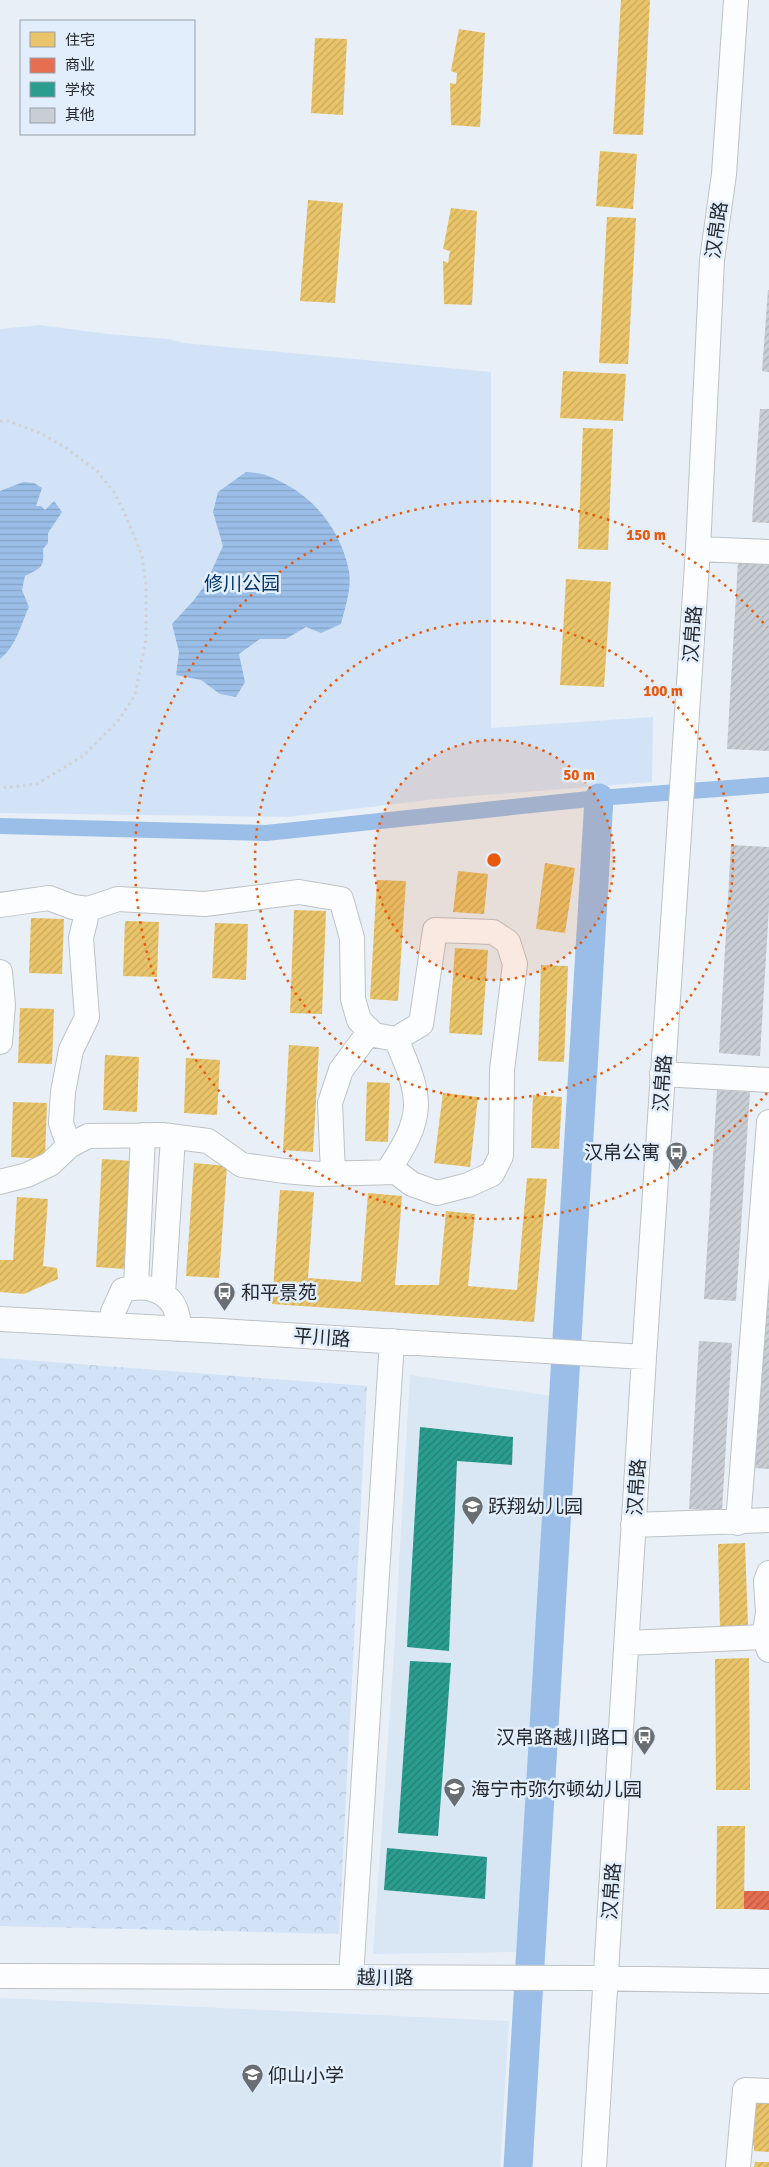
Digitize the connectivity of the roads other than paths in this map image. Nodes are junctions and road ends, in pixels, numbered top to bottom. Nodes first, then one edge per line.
1 (736, 0) edge
2 (698, 549) junction
3 (769, 552) edge
4 (0, 905) edge
5 (88, 909) junction
6 (0, 972) edge
7 (370, 1031) junction
8 (396, 1039) junction
9 (0, 1042) edge
10 (662, 1074) junction
11 (769, 1080) edge
12 (769, 1122) edge
13 (143, 1135) junction
14 (173, 1137) junction
15 (69, 1146) junction
16 (387, 1172) junction
17 (333, 1174) junction
18 (0, 1182) edge
19 (136, 1287) junction
20 (163, 1294) junction
21 (0, 1319) edge
22 (112, 1325) junction
23 (178, 1328) junction
24 (392, 1341) junction
25 (635, 1357) junction
26 (769, 1520) edge
27 (738, 1523) junction
28 (633, 1525) junction
29 (769, 1573) edge
30 (627, 1643) junction
31 (767, 1643) edge
32 (0, 1976) edge
33 (351, 1977) junction
34 (597, 1978) junction
35 (769, 1980) edge
36 (769, 2091) edge
37 (594, 2167) edge
38 (738, 2167) edge

1 - 2 street, 汉帛路
2 - 3 street
2 - 10 street, 汉帛路
4 - 5 street
5 - 7 street
5 - 15 street
6 - 9 street
7 - 8 street
7 - 17 street
8 - 16 street
8 - 16 street
10 - 11 street
10 - 25 street, 汉帛路
12 - 27 street
13 - 14 street
13 - 15 street
13 - 19 street
14 - 17 street
14 - 20 street
15 - 18 street
16 - 17 street
19 - 20 street
19 - 22 street
20 - 23 street
21 - 22 street, 平川路
22 - 23 street, 平川路
23 - 24 street, 平川路
24 - 25 street, 平川路
24 - 33 street
25 - 28 street, 汉帛路
26 - 27 street
27 - 28 street
28 - 30 street, 汉帛路
29 - 31 street
30 - 31 street
30 - 34 street, 汉帛路
32 - 33 street, 越川路
33 - 34 street, 越川路
34 - 35 street, 越川路
34 - 37 street, 汉帛路
36 - 38 street

